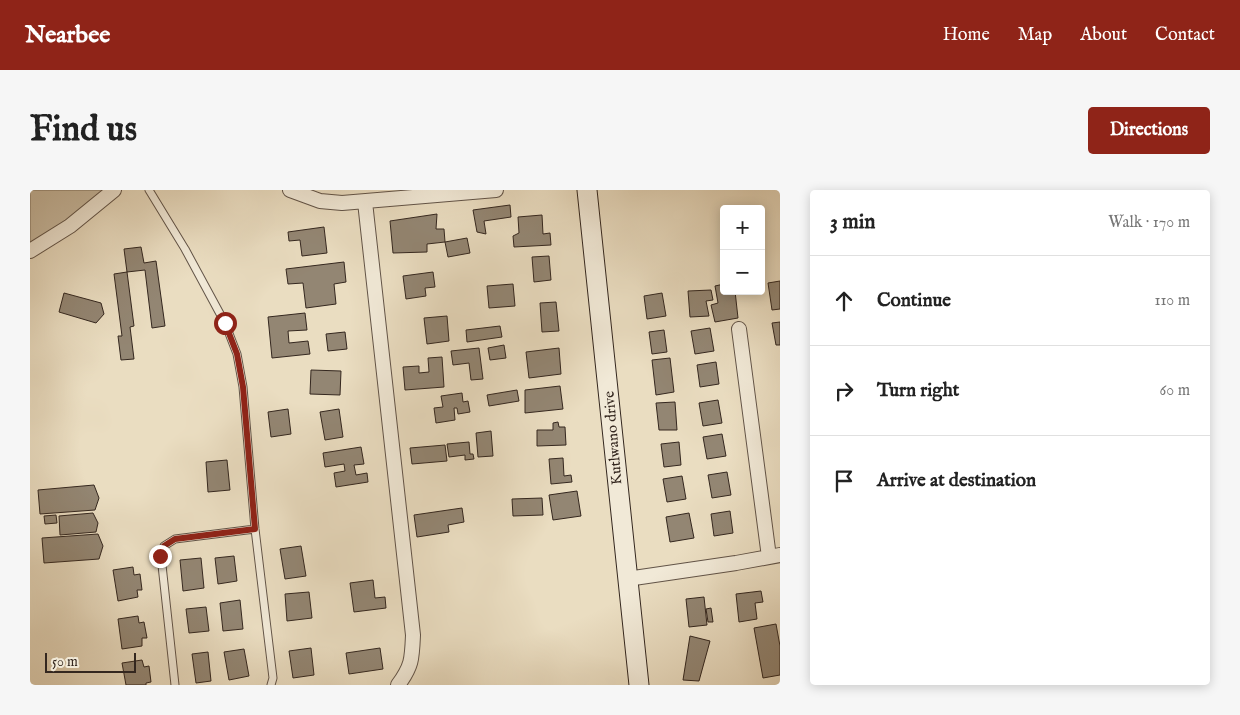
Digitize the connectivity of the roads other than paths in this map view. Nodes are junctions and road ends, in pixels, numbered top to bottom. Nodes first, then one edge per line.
1 (114, 190) edge
2 (149, 190) edge
3 (290, 190) edge
4 (496, 190) edge
5 (587, 190) edge
6 (433, 193) edge
7 (365, 202) junction
8 (30, 251) edge
9 (739, 329) dead end
10 (255, 529) junction
11 (775, 556) edge
12 (627, 579) junction
13 (175, 685) edge
14 (271, 685) edge
15 (398, 685) edge
16 (639, 685) edge

1 - 8 street
2 - 10 lane
3 - 7 street
4 - 6 street
5 - 12 street, Kutlwano drive
6 - 7 street
7 - 15 street
9 - 11 street
10 - 13 lane
10 - 14 lane
11 - 12 street
12 - 16 street, Kutlwano drive

